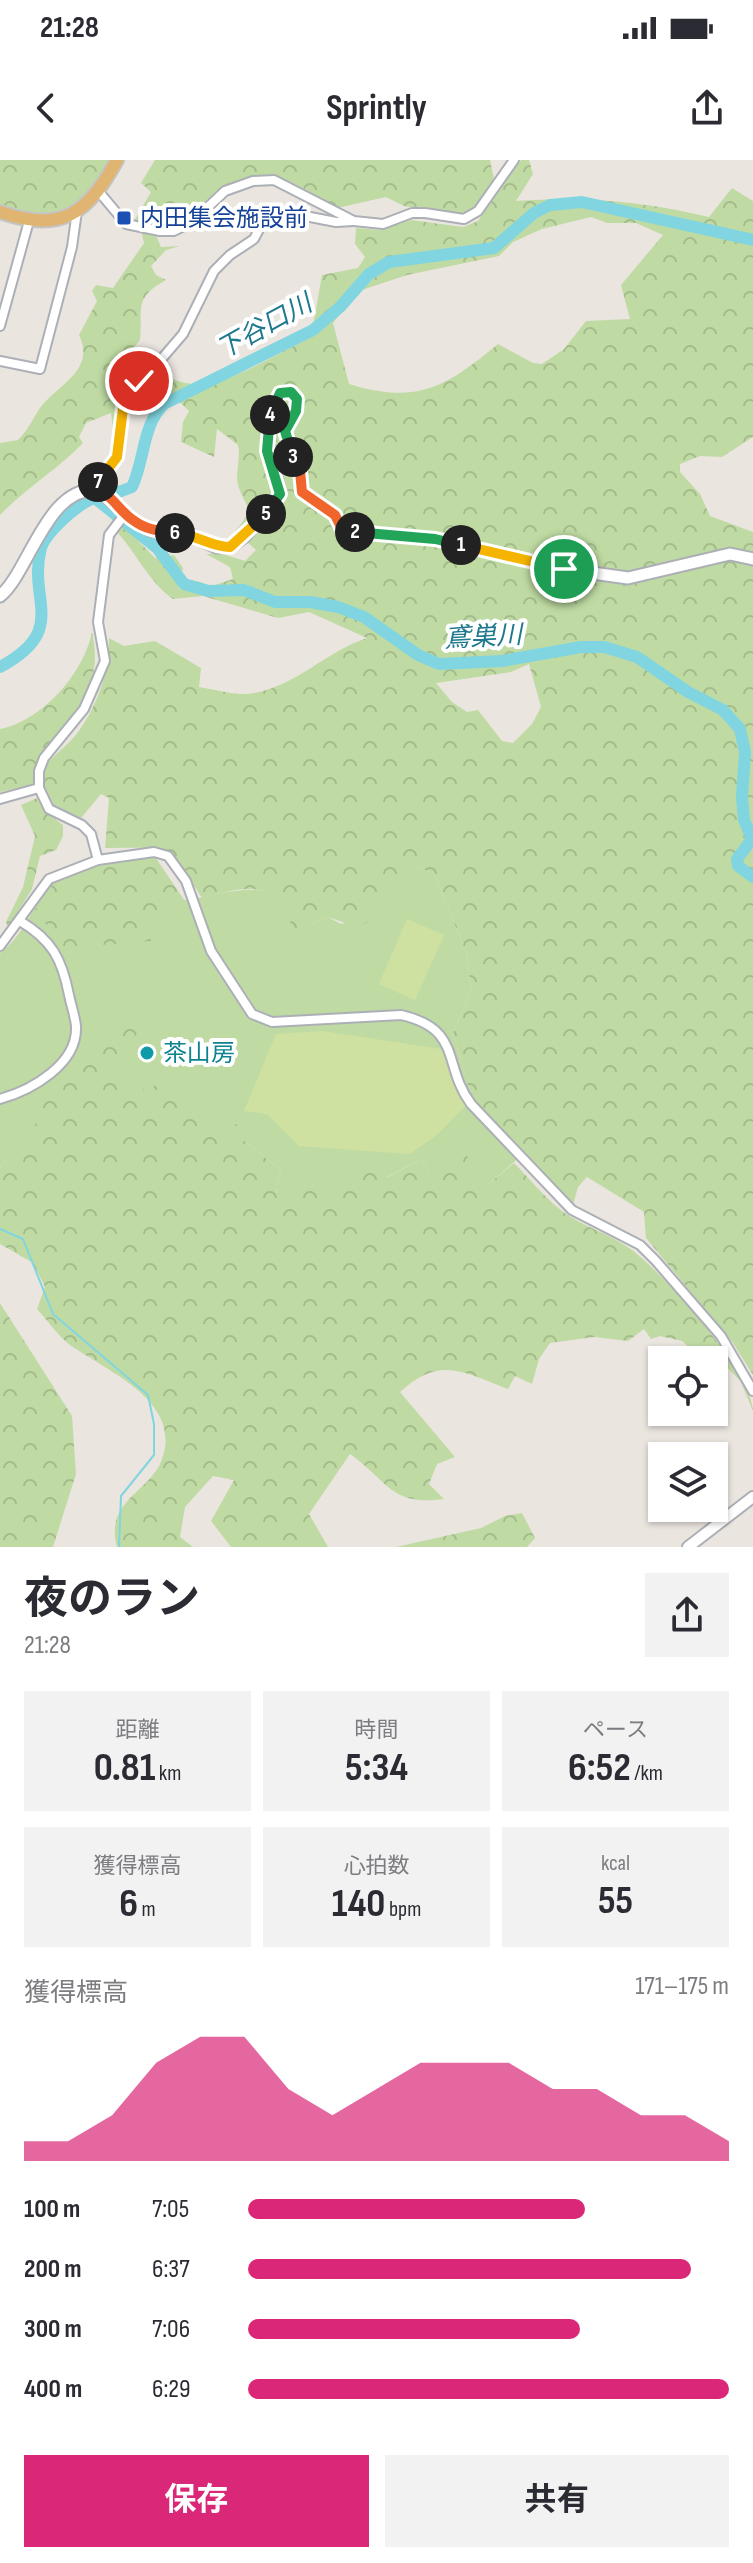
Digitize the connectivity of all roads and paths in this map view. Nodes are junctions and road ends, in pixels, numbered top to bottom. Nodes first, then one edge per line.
1 (117, 160) edge
2 (514, 160) edge
3 (100, 193) junction
4 (77, 211) junction
5 (0, 212) edge
6 (29, 221) junction
7 (354, 221) junction
8 (0, 286) edge
9 (10, 289) junction
10 (0, 326) edge
11 (0, 361) edge
12 (96, 489) junction
13 (122, 517) junction
14 (753, 559) edge
15 (0, 596) edge
16 (39, 788) junction
17 (0, 799) edge
18 (98, 860) junction
19 (20, 921) junction
20 (0, 946) edge
21 (0, 1099) edge
22 (753, 1391) edge
23 (753, 1497) edge
24 (688, 1547) edge

1 - 3 main road
2 - 7 street
3 - 4 main road
3 - 7 street
4 - 6 main road
4 - 11 street
5 - 6 main road
6 - 9 street
7 - 12 street
8 - 9 street
9 - 10 street
12 - 13 main road
12 - 15 main road
13 - 14 main road
13 - 16 street
16 - 17 street
16 - 18 street
18 - 19 street
18 - 22 street
19 - 20 street
19 - 21 street
23 - 24 street

